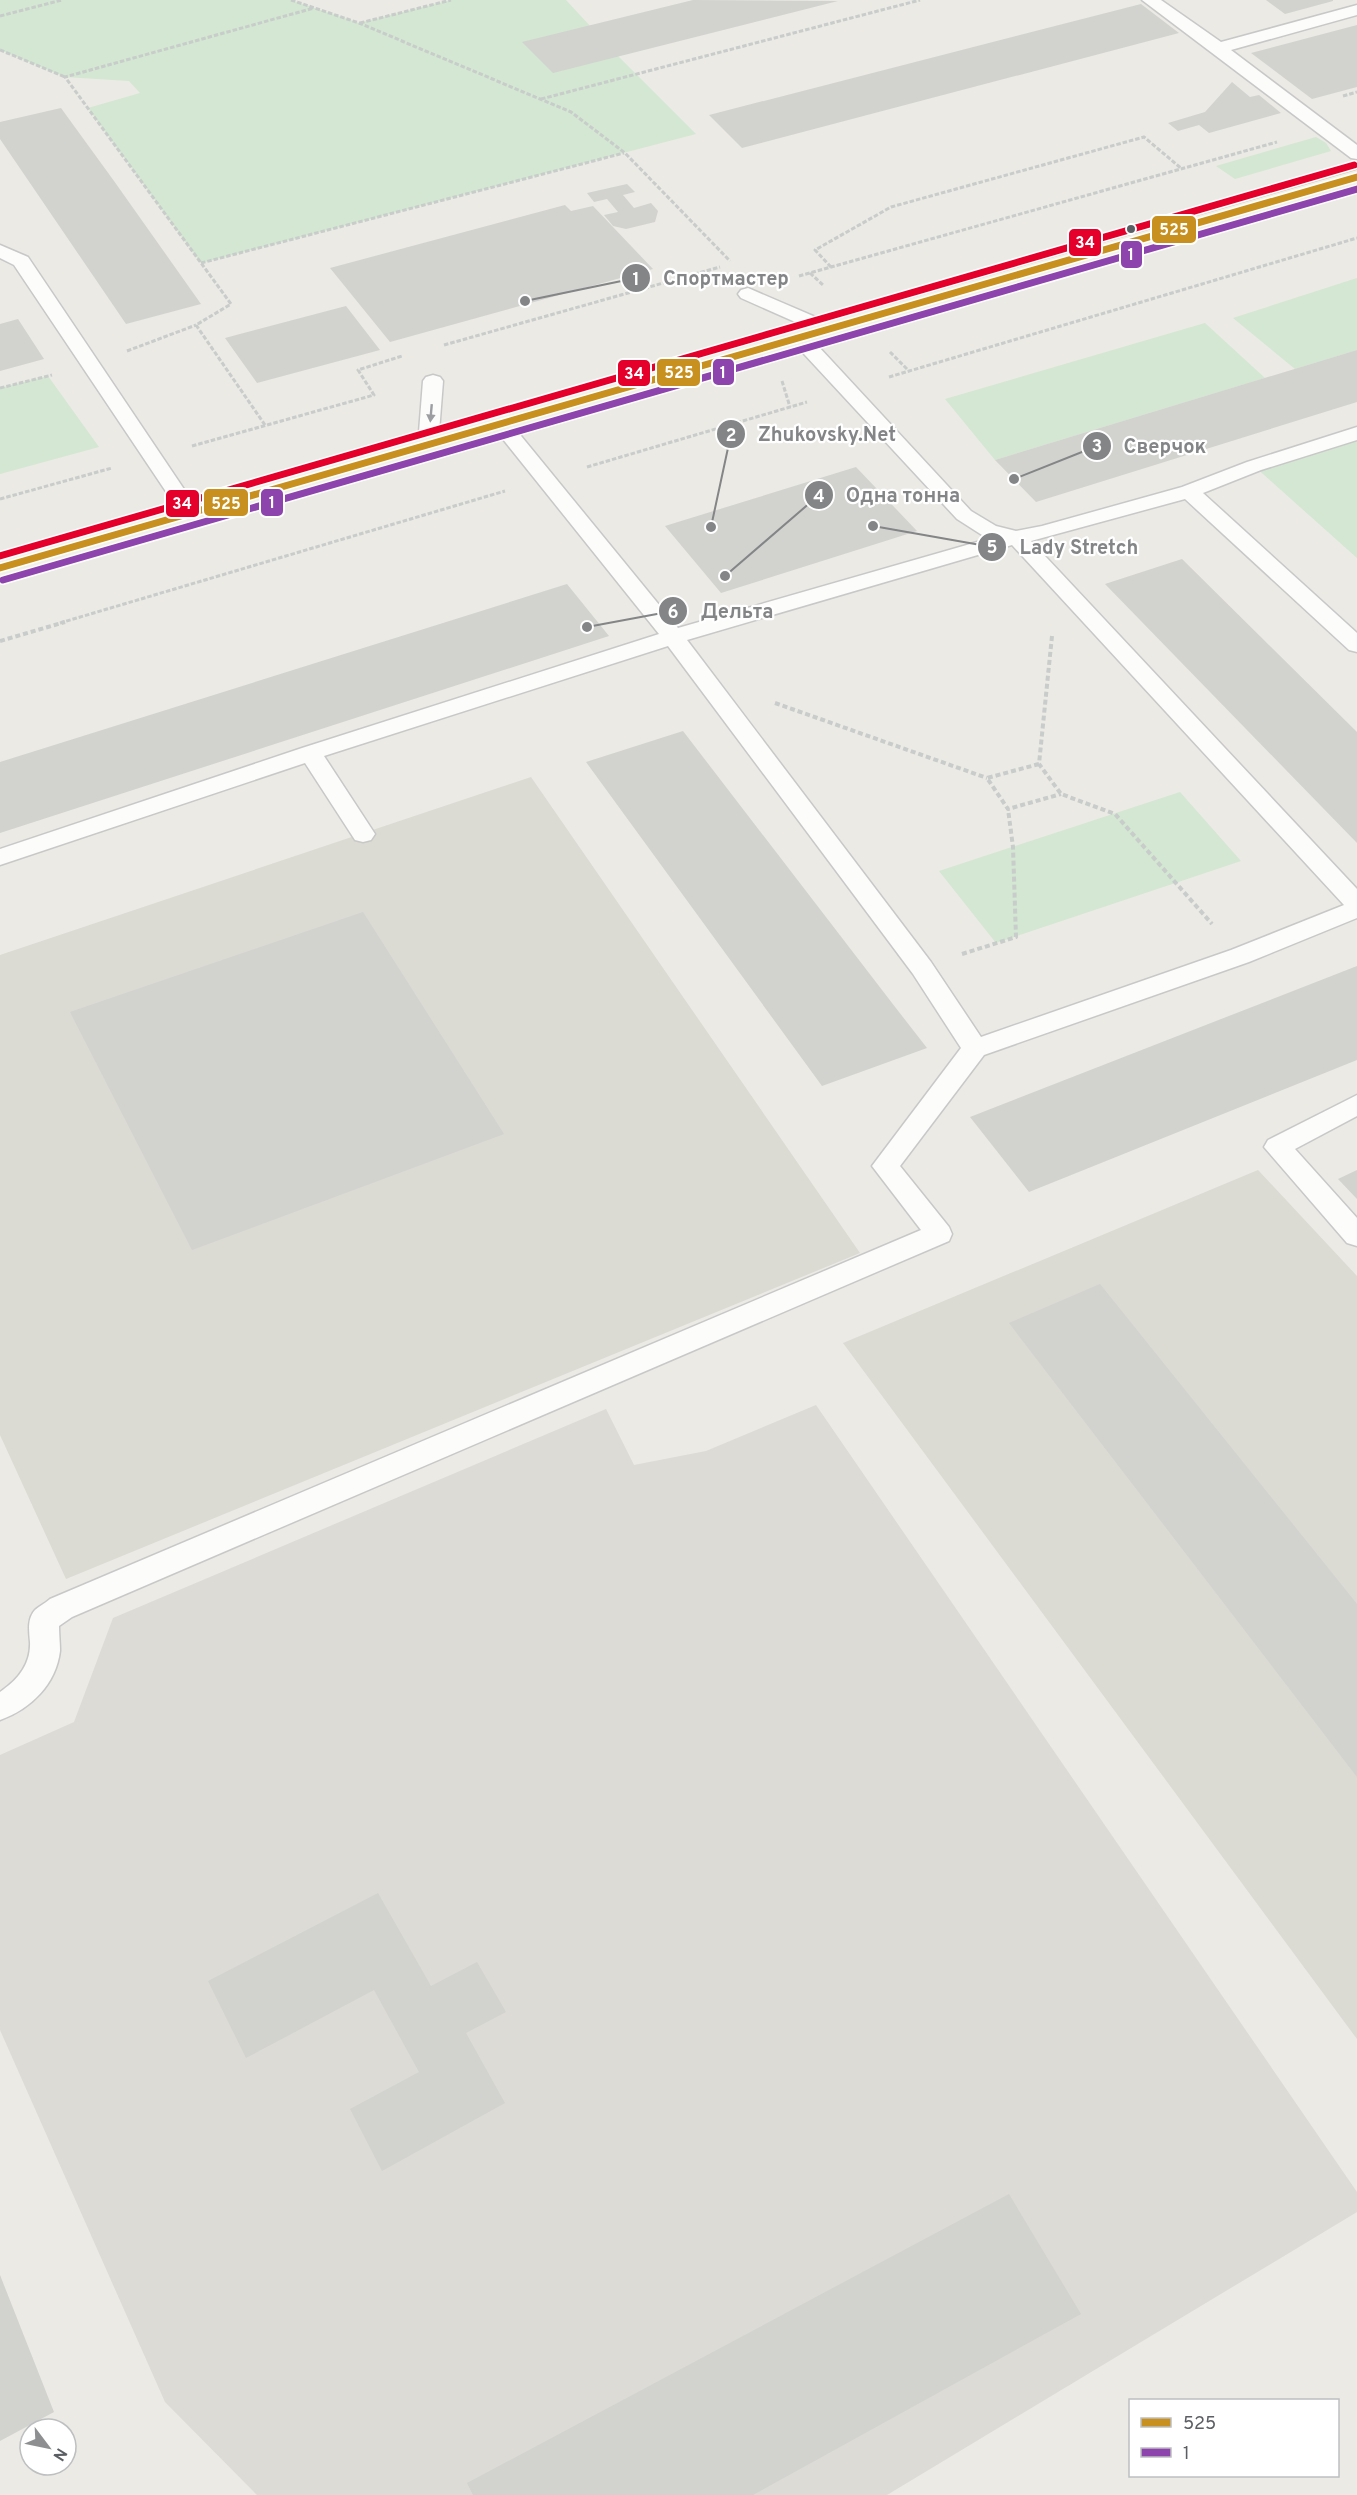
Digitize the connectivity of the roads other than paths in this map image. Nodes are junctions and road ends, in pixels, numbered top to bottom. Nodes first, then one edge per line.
1 (1150, 0) edge
2 (1357, 10) edge
3 (1218, 48) junction
4 (1357, 154) edge
5 (1357, 177) edge
6 (0, 251) edge
7 (748, 294) dead end
8 (827, 329) junction
9 (799, 337) junction
10 (434, 381) dead end
11 (501, 424) junction
12 (1357, 433) edge
13 (428, 444) junction
14 (1189, 491) junction
15 (190, 513) junction
16 (1016, 537) junction
17 (0, 568) edge
18 (673, 637) junction
19 (1357, 645) edge
20 (310, 753) junction
21 (363, 834) dead end
22 (0, 857) edge
23 (1357, 904) edge
24 (1357, 909) edge
25 (975, 1049) junction
26 (1357, 1104) edge
27 (1357, 1236) edge
28 (0, 1707) edge

1 - 3 lane
2 - 3 lane
3 - 4 lane
5 - 8 main road
6 - 15 lane
7 - 8 lane
8 - 9 main road
9 - 11 main road
9 - 16 lane
10 -> 13 lane
11 - 13 main road
11 - 18 lane
12 - 14 lane
13 - 15 main road
14 - 16 lane
14 - 19 lane
15 - 17 main road
16 - 18 lane
16 - 23 lane
18 - 20 lane
18 - 25 lane
20 - 21 lane
20 - 22 lane
24 - 25 lane
25 - 28 lane
26 - 27 lane

